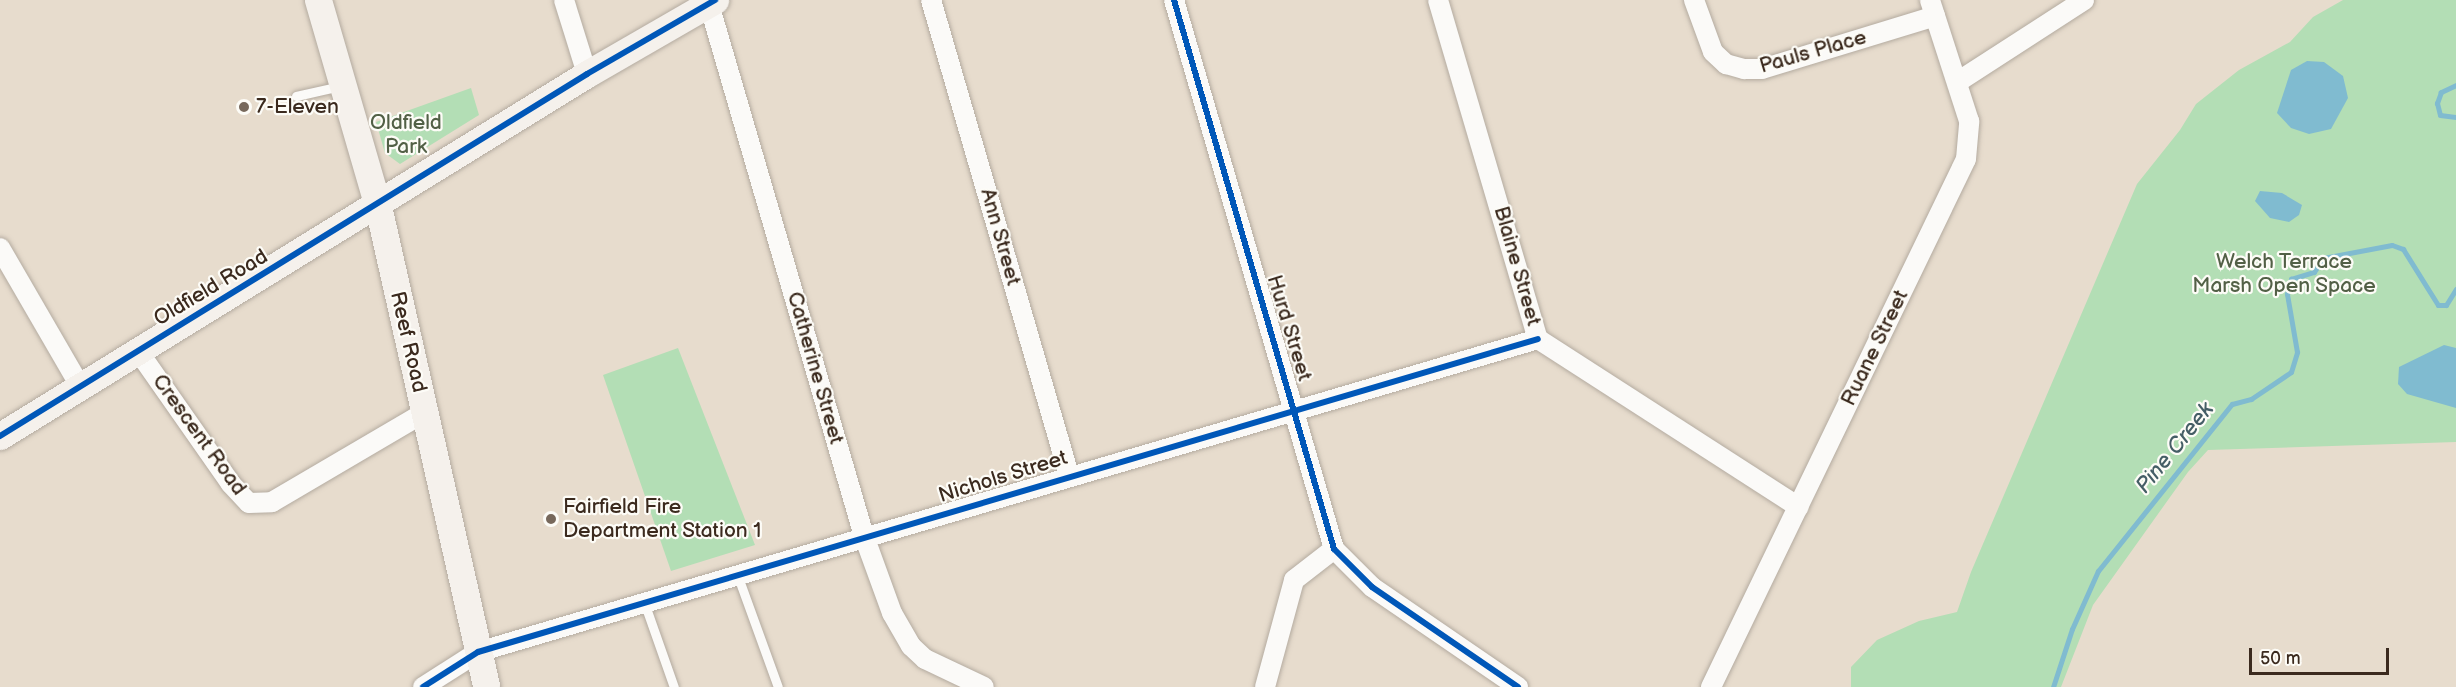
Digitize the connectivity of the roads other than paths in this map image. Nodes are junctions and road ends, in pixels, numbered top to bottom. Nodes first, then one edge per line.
1 (318, 0) edge
2 (564, 0) edge
3 (931, 0) edge
4 (1174, 0) edge
5 (1438, 0) edge
6 (1694, 0) edge
7 (2084, 0) edge
8 (712, 2) edge
9 (1932, 8) edge
10 (587, 74) junction
11 (1959, 81) junction
12 (343, 85) junction
13 (296, 96) dead end
14 (378, 206) junction
15 (0, 248) edge
16 (1538, 339) junction
17 (138, 351) junction
18 (81, 386) junction
19 (1295, 408) junction
20 (424, 413) junction
21 (0, 436) edge
22 (1069, 475) junction
23 (1798, 507) junction
24 (864, 536) junction
25 (1334, 549) junction
26 (737, 574) junction
27 (644, 602) junction
28 (478, 652) junction
29 (423, 687) edge
30 (486, 687) edge
31 (674, 687) edge
32 (778, 687) edge
33 (984, 687) edge
34 (1265, 687) edge
35 (1518, 687) edge
36 (1711, 687) edge

1 - 12 street, Reef Road
2 - 10 street
3 - 22 street, Ann Street
4 - 19 street, Hurd Street
5 - 16 street, Blaine Street
6 - 9 street, Pauls Place
7 - 11 street
8 - 10 street, Oldfield Road
8 - 24 street, Catherine Street
9 - 11 street, Ruane Street
10 - 14 street, Oldfield Road
11 - 23 street, Ruane Street
12 - 13 lane
12 - 14 street, Reef Road
14 - 17 street, Oldfield Road
14 - 20 street, Reef Road
15 - 18 street
16 - 19 street, Nichols Street
16 - 23 street, Blaine Street
17 - 18 street, Oldfield Road
17 - 20 street, Crescent Road
18 - 21 street, Oldfield Road
19 - 22 street, Nichols Street
19 - 25 street, Hurd Street
20 - 28 street, Reef Road
22 - 24 street, Nichols Street
23 - 36 street, Ruane Street
24 - 26 street, Nichols Street
24 - 33 street, Catherine Street
25 - 34 street
25 - 35 street, Hurd Street
26 - 27 street, Nichols Street
26 - 32 lane
27 - 28 street, Nichols Street
27 - 31 lane
28 - 29 street, Nichols Street
28 - 30 street, Reef Road

